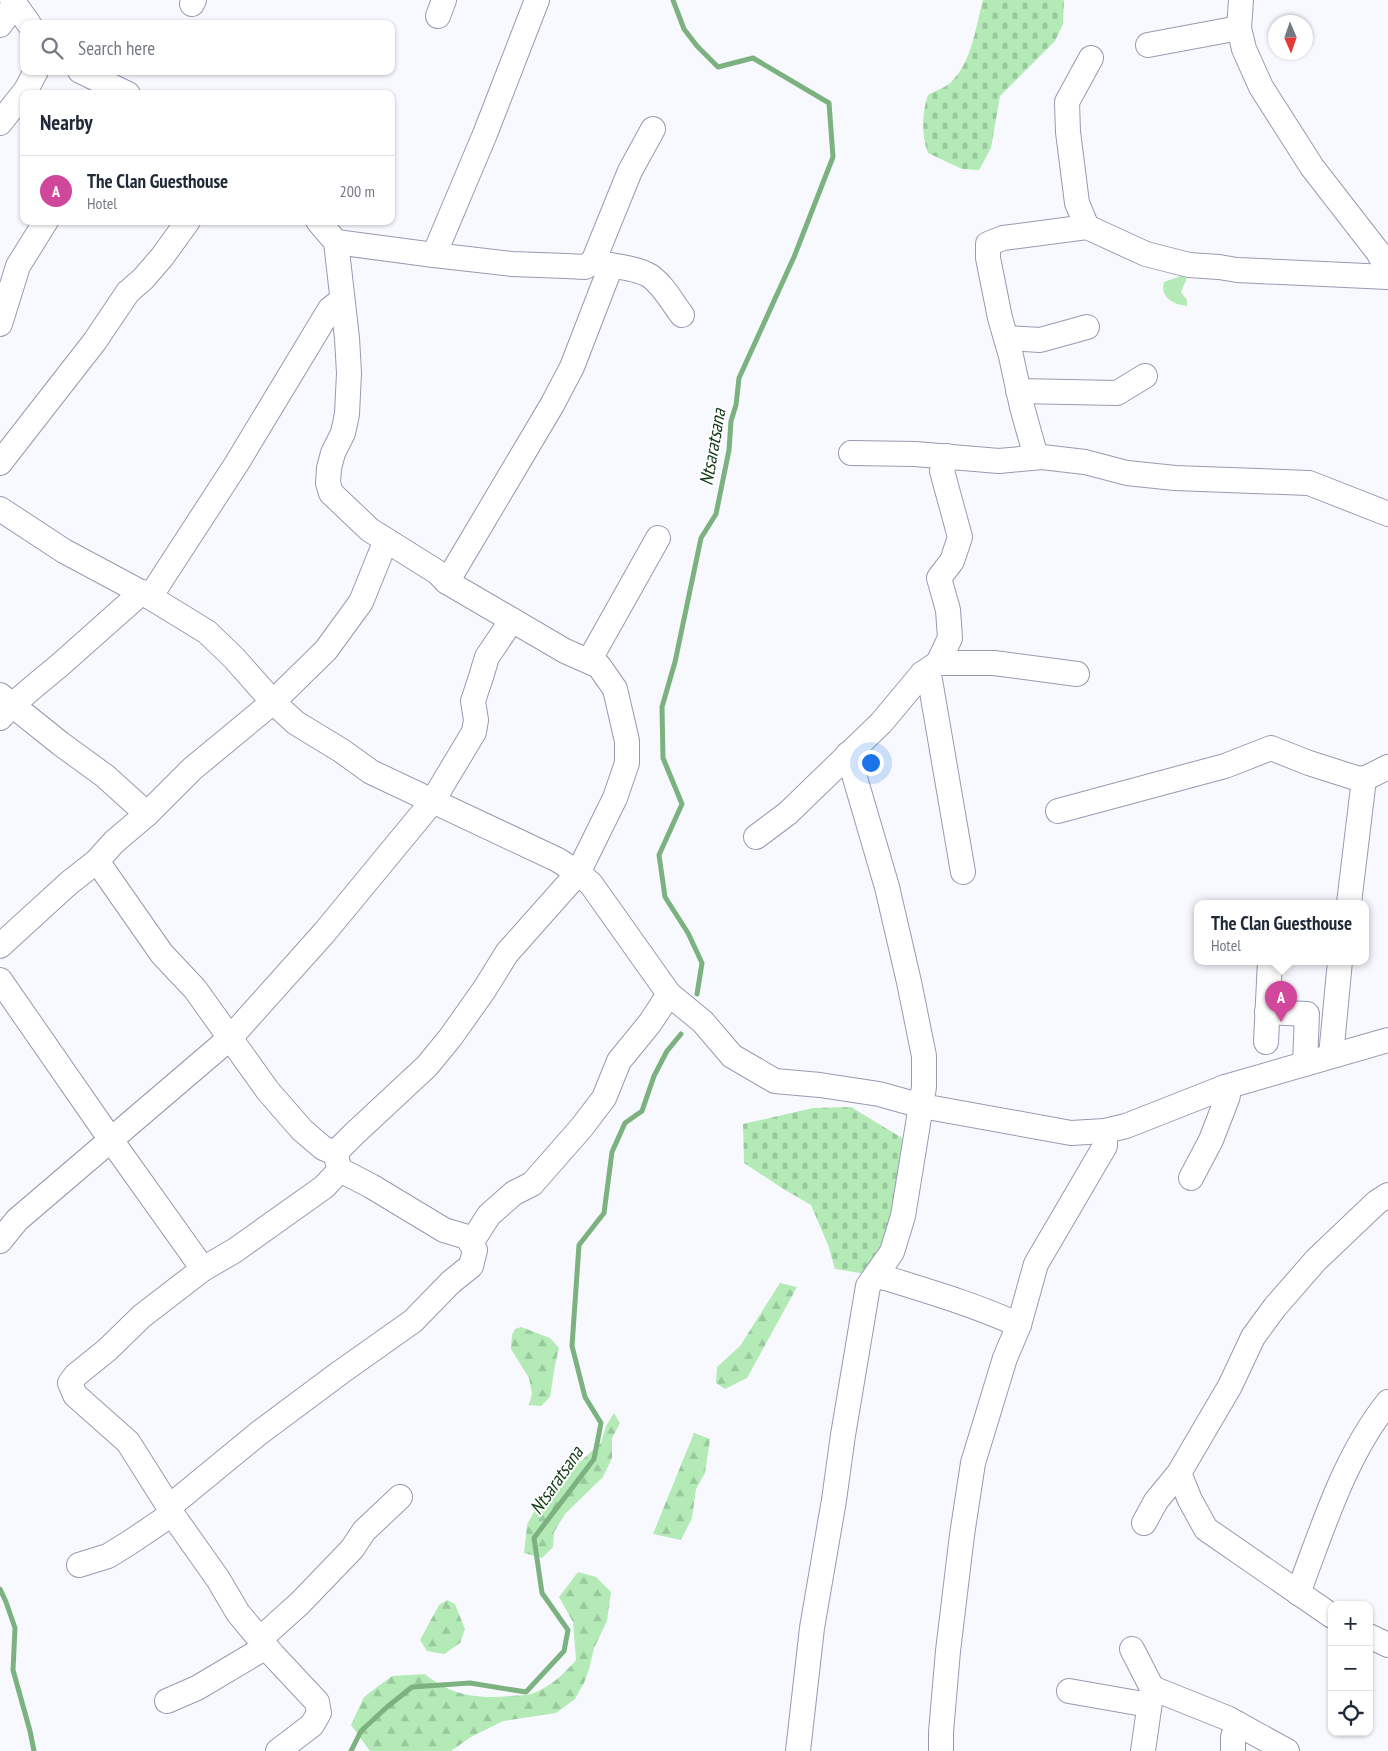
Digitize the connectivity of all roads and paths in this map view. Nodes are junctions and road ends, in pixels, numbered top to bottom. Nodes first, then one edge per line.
1 (537, 0) edge
2 (1241, 0) edge
3 (14, 2) edge
4 (25, 20) edge
5 (0, 24) edge
6 (1239, 28) junction
7 (1148, 45) dead end
8 (1091, 58) dead end
9 (34, 75) edge
10 (88, 75) edge
11 (26, 90) edge
12 (119, 90) edge
13 (20, 97) edge
14 (0, 122) edge
15 (653, 129) dead end
16 (44, 225) edge
17 (185, 225) edge
18 (321, 225) edge
19 (1087, 227) junction
20 (336, 242) junction
21 (434, 255) junction
22 (602, 264) junction
23 (1388, 271) edge
24 (1388, 277) edge
25 (342, 300) junction
26 (682, 315) dead end
27 (0, 324) edge
28 (1087, 327) dead end
29 (1006, 338) junction
30 (1145, 376) dead end
31 (1018, 390) junction
32 (851, 452) dead end
33 (947, 456) junction
34 (1036, 456) junction
35 (0, 463) edge
36 (0, 509) edge
37 (1388, 514) edge
38 (658, 538) dead end
39 (386, 540) junction
40 (447, 582) junction
41 (146, 594) junction
42 (512, 620) junction
43 (589, 661) junction
44 (930, 668) junction
45 (1078, 674) dead end
46 (273, 702) junction
47 (4, 706) edge
48 (848, 754) junction
49 (1388, 768) edge
50 (1364, 779) junction
51 (432, 802) junction
52 (1058, 811) dead end
53 (147, 814) junction
54 (756, 837) dead end
55 (97, 861) junction
56 (963, 872) dead end
57 (578, 873) junction
58 (1348, 900) edge
59 (0, 946) edge
60 (1270, 965) edge
61 (1340, 965) edge
62 (0, 980) edge
63 (669, 994) junction
64 (1267, 1012) junction
65 (230, 1038) junction
66 (1388, 1040) edge
67 (1266, 1042) dead end
68 (1331, 1056) junction
69 (1305, 1064) junction
70 (1225, 1087) junction
71 (922, 1106) junction
72 (1105, 1131) junction
73 (111, 1140) junction
74 (338, 1162) junction
75 (1191, 1178) dead end
76 (1388, 1194) edge
77 (0, 1241) edge
78 (471, 1242) junction
79 (203, 1269) junction
80 (876, 1275) junction
81 (1019, 1325) junction
82 (1388, 1402) edge
83 (1179, 1473) junction
84 (400, 1496) dead end
85 (170, 1510) junction
86 (1144, 1523) dead end
87 (79, 1565) dead end
88 (1298, 1593) junction
89 (1328, 1613) edge
90 (1373, 1638) edge
91 (263, 1643) junction
92 (1388, 1645) edge
93 (1132, 1649) dead end
94 (1069, 1691) dead end
95 (1151, 1696) junction
96 (167, 1701) dead end
97 (1238, 1724) junction
98 (278, 1751) edge
99 (798, 1751) edge
100 (941, 1751) edge
101 (1143, 1751) edge
102 (1233, 1751) edge
103 (1287, 1751) edge

1 - 21 street
2 - 6 street
3 - 4 street
3 - 5 street
6 - 7 street
6 - 23 street
8 - 19 street
9 - 11 street
10 - 12 street
13 - 14 street
15 - 22 street
16 - 27 street
17 - 35 street
18 - 20 street
19 - 24 street
19 - 29 street
20 - 21 street
20 - 25 street
21 - 22 street
22 - 26 street
22 - 40 street
25 - 39 street
25 - 41 street
28 - 29 street
29 - 31 street
30 - 31 street
31 - 34 street
32 - 33 street
33 - 34 street
33 - 44 street
34 - 37 street
36 - 41 street
38 - 43 street
39 - 40 street
39 - 46 street
40 - 42 street
41 - 46 street
41 - 47 street
42 - 43 street
42 - 51 street
43 - 57 street
44 - 45 street
44 - 48 street
44 - 56 street
46 - 51 street
46 - 53 street
47 - 53 street
48 - 54 street
48 - 71 street
49 - 50 street
50 - 52 street
50 - 58 street
51 - 57 street
51 - 65 street
53 - 55 street
55 - 59 street
55 - 65 street
57 - 63 street
57 - 74 street
60 - 64 street
61 - 68 street
62 - 73 street
63 - 71 street
63 - 78 street
64 - 67 street
64 - 69 street
65 - 73 street
65 - 74 street
66 - 68 street
68 - 69 street
69 - 70 street
70 - 72 street
70 - 75 street
71 - 72 street
71 - 80 street
72 - 81 street
73 - 77 street
73 - 79 street
74 - 78 street
74 - 79 street
76 - 83 street
78 - 85 street
79 - 85 street
80 - 81 street
80 - 99 street
81 - 100 street
82 - 88 street
83 - 86 street
83 - 88 street
84 - 91 street
85 - 87 street
85 - 91 street
88 - 89 street
90 - 92 street
91 - 96 street
91 - 98 street
93 - 95 street
94 - 95 street
95 - 97 street
95 - 101 street
97 - 102 street
97 - 103 street

